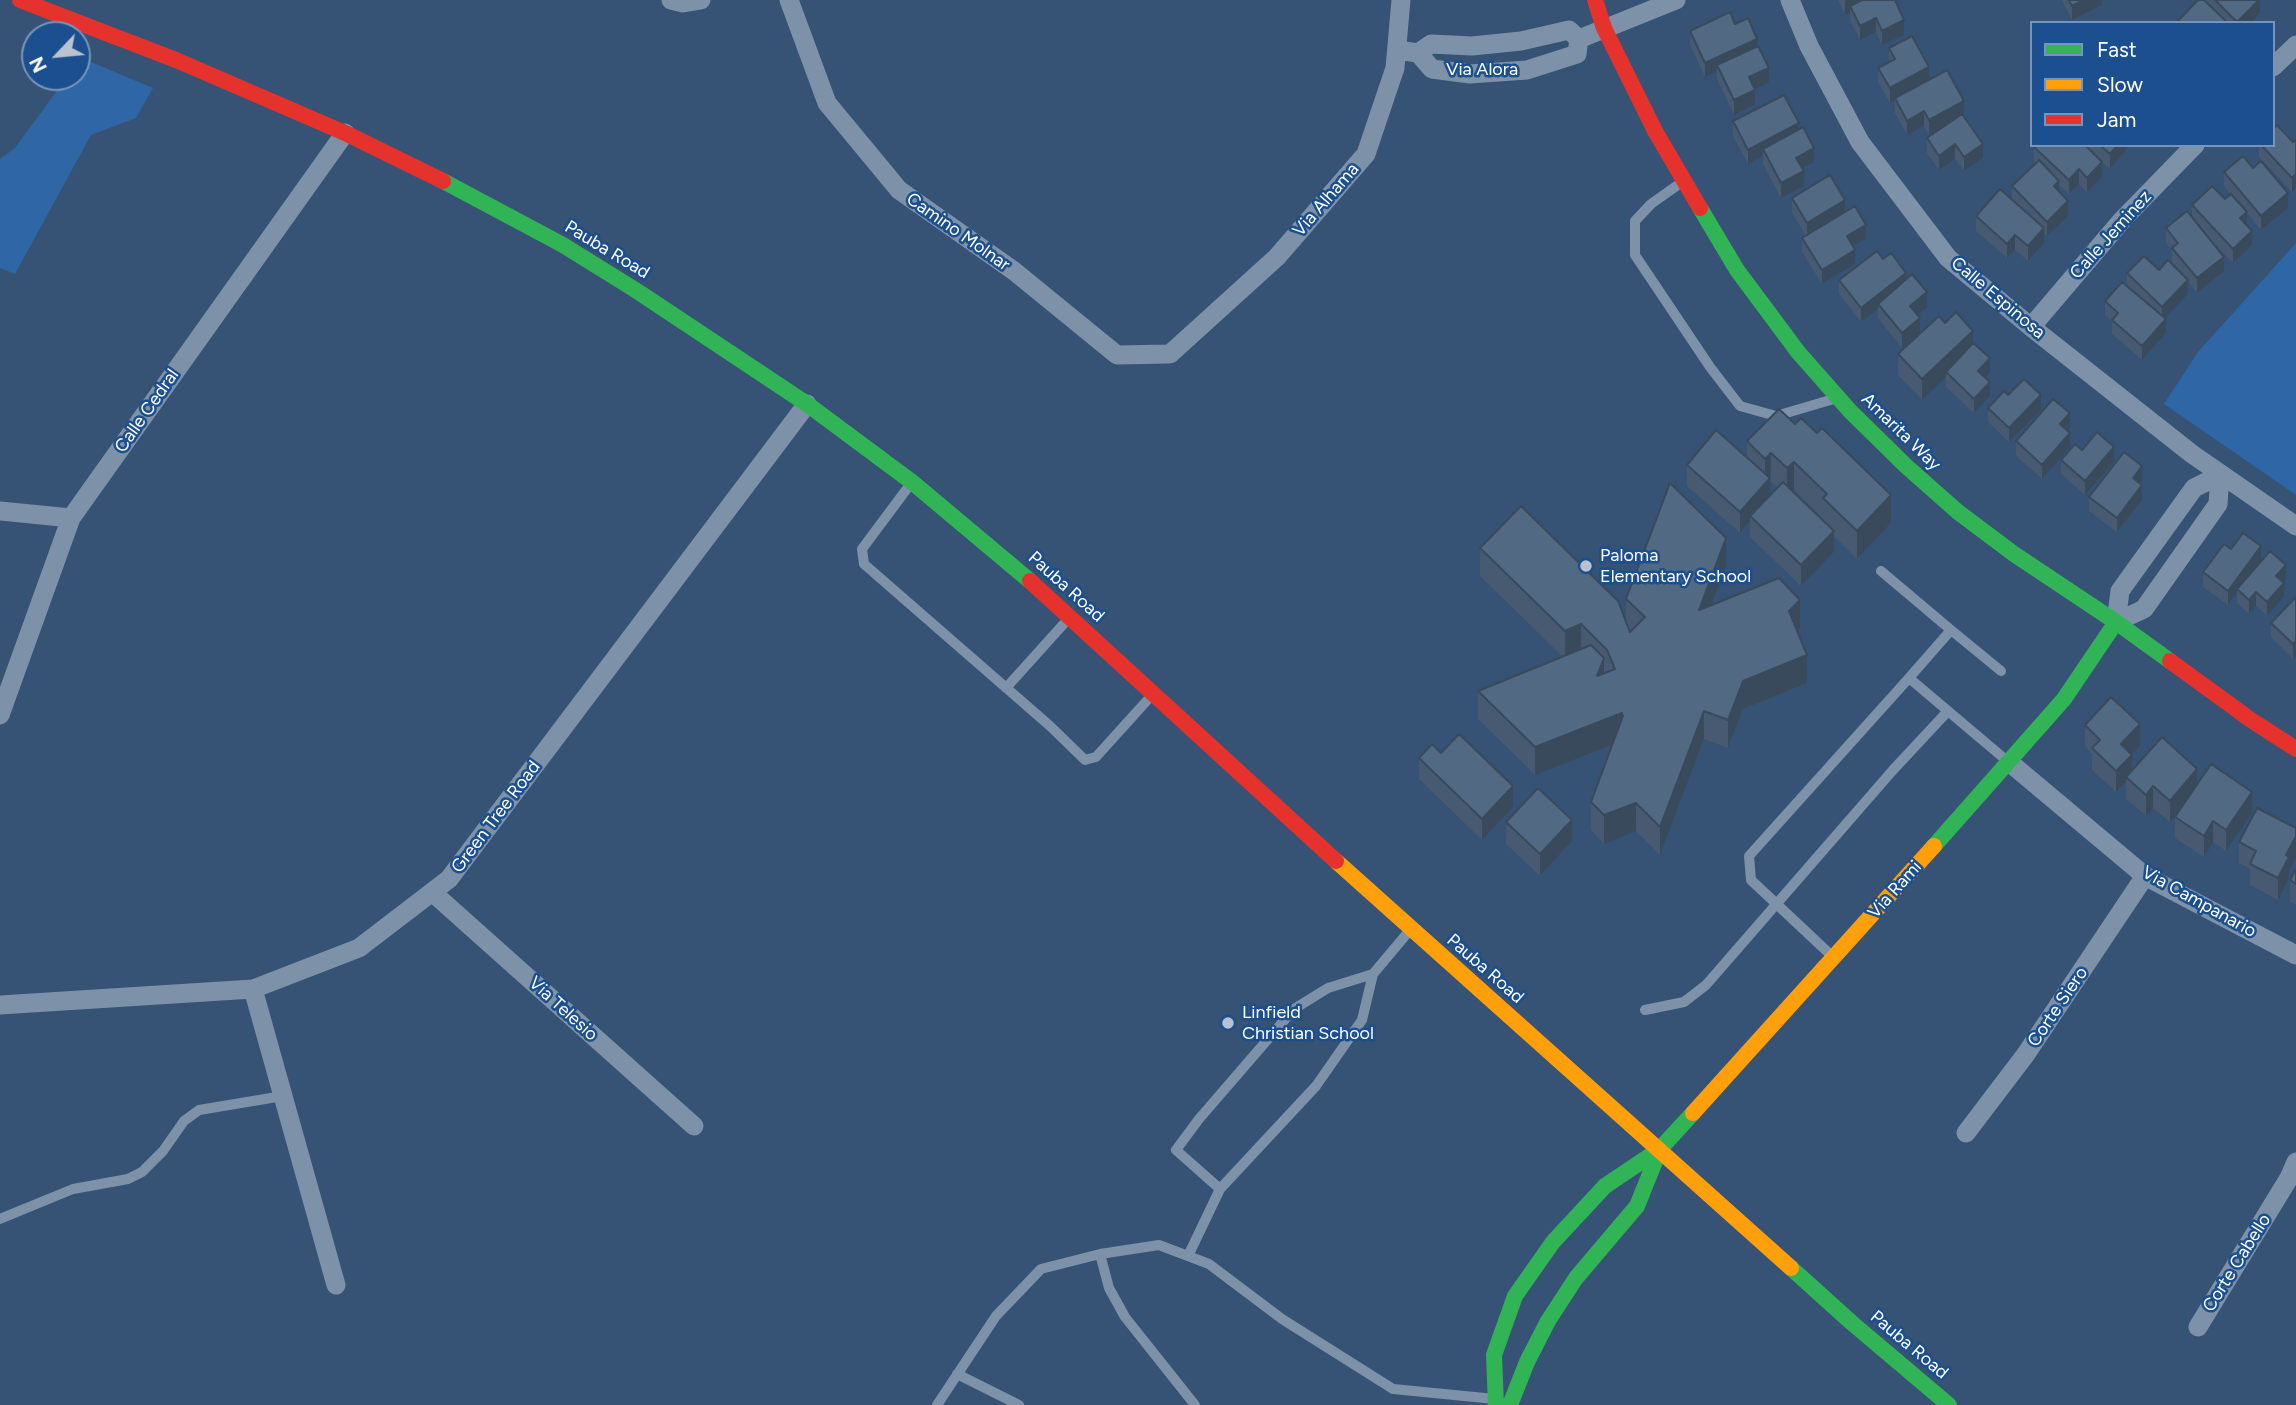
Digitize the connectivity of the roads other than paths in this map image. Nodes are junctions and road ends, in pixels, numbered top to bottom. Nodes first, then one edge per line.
1 (20, 0) edge
2 (671, 0) edge
3 (701, 0) edge
4 (789, 0) edge
5 (1401, 0) edge
6 (1595, 0) edge
7 (1676, 0) edge
8 (1790, 0) edge
9 (1604, 28) junction
10 (1579, 39) junction
11 (2296, 45) edge
12 (1397, 50) junction
13 (1418, 53) junction
14 (2275, 65) edge
15 (345, 133) junction
16 (2193, 147) edge
17 (1683, 182) junction
18 (2031, 327) junction
19 (1170, 354) joint
20 (1839, 398) junction
21 (807, 404) junction
22 (2220, 475) junction
23 (912, 482) junction
24 (0, 511) edge
25 (71, 518) junction
26 (2296, 526) edge
27 (1881, 571) dead end
28 (1070, 616) junction
29 (2116, 622) junction
30 (1951, 630) junction
31 (2001, 671) dead end
32 (1909, 678) junction
33 (1006, 688) junction
34 (1152, 694) junction
35 (1948, 711) junction
36 (0, 715) edge
37 (2296, 749) edge
38 (2009, 762) junction
39 (2145, 876) junction
40 (432, 892) junction
41 (1776, 904) junction
42 (1410, 929) junction
43 (2296, 955) edge
44 (1834, 958) junction
45 (1373, 974) junction
46 (253, 989) junction
47 (0, 1005) edge
48 (1645, 1010) dead end
49 (283, 1096) junction
50 (694, 1126) dead end
51 (1966, 1133) dead end
52 (1660, 1149) junction
53 (2296, 1162) edge
54 (1220, 1189) junction
55 (0, 1219) edge
56 (1100, 1254) junction
57 (1188, 1256) junction
58 (336, 1285) dead end
59 (2198, 1327) dead end
60 (957, 1374) junction
61 (1500, 1403) edge
62 (937, 1405) edge
63 (1019, 1405) edge
64 (1195, 1405) edge
65 (1950, 1405) edge

1 - 15 main road, Pauba Road
2 - 3 street
4 - 19 street, Camino Molnar
5 - 12 street, Via Alhama
6 - 9 main road, Amarita Way
7 - 9 street, Via Alora
8 - 18 street, Calle Espinosa
9 - 10 street, Via Alora
9 - 17 main road, Amarita Way
10 - 13 street, Via Alora
10 - 13 street, Via Alora
11 - 14 street
12 - 13 street, Via Alora
12 - 19 street, Via Alhama
15 - 21 main road, Pauba Road
15 - 25 street, Calle Cedral
16 - 18 street, Calle Jeminez
17 - 20 main road, Amarita Way
17 - 20 lane
18 - 22 street, Calle Espinosa
20 - 29 main road, Amarita Way
21 - 23 main road, Pauba Road
21 - 40 street, Green Tree Road
22 - 26 street, Calle Espinosa
22 - 29 street, Via Rami
22 - 29 street, Via Rami
23 - 28 main road, Pauba Road
23 - 33 lane
24 - 25 street
25 - 36 street, Calle Cedral
27 - 30 lane
28 - 33 lane
28 - 34 main road, Pauba Road
29 - 37 main road, Amarita Way
29 - 38 main road, Via Rami
30 - 31 lane
30 - 32 lane
32 - 35 lane
32 - 41 lane
33 - 34 lane
34 - 42 main road, Pauba Road
35 - 38 lane
35 - 41 lane
38 - 39 street, Via Campanario
38 - 44 main road, Via Rami
39 - 43 street, Via Campanario
39 - 51 street, Corte Siero
40 - 46 street, Green Tree Road
40 - 50 street, Via Telesio
41 - 44 lane
41 - 48 lane
42 - 45 lane
42 - 52 main road, Pauba Road
44 - 52 main road, Via Rami
45 - 54 lane
45 - 54 lane
46 - 47 street, Green Tree Road
46 - 49 street
49 - 55 lane
49 - 58 street
52 - 61 main road
52 - 61 main road
52 - 65 main road, Pauba Road
53 - 59 street, Corte Cabello
54 - 57 lane
56 - 57 lane
56 - 60 lane
56 - 64 lane
57 - 61 lane
60 - 62 lane
60 - 63 lane

